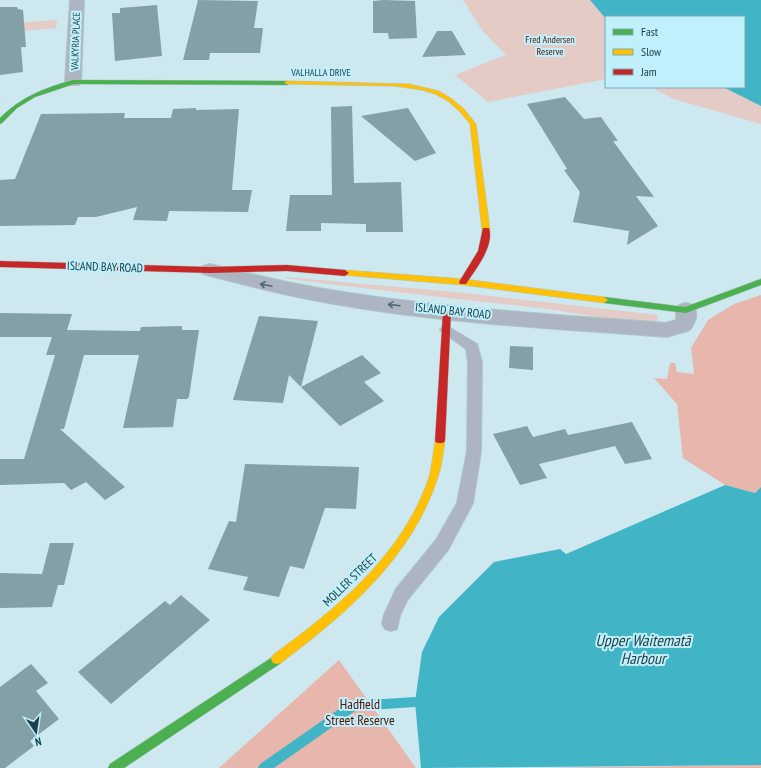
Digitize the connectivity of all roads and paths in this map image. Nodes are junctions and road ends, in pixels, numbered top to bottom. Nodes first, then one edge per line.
1 (77, 0) edge
2 (73, 82) junction
3 (0, 122) edge
4 (0, 264) edge
5 (210, 270) junction
6 (463, 282) junction
7 (761, 282) edge
8 (686, 310) junction
9 (447, 321) junction
10 (391, 624) dead end
11 (114, 768) edge

1 - 2 street, VALKYRIA PLACE
2 - 3 street, VALHALLA DRIVE
2 - 6 street, VALHALLA DRIVE
4 - 5 street, ISLAND BAY ROAD
5 - 6 street, ISLAND BAY ROAD
9 -> 5 street, ISLAND BAY ROAD
6 - 8 street, ISLAND BAY ROAD
7 - 8 street, ISLAND BAY ROAD
8 - 9 street, ISLAND BAY ROAD
9 - 10 lane
9 - 11 street, MOLLER STREET

